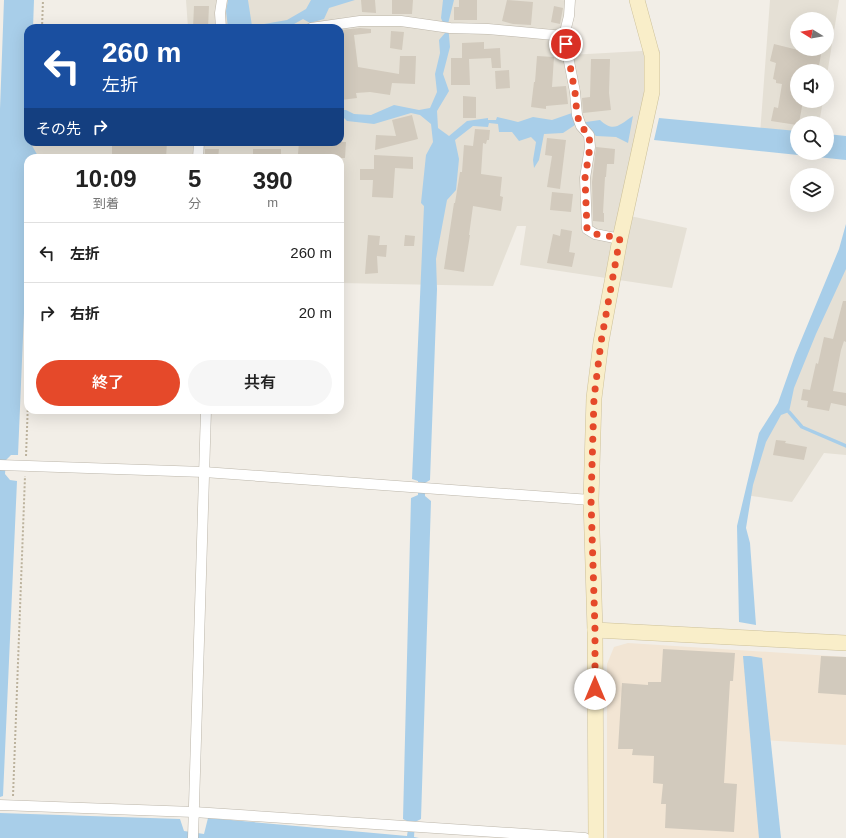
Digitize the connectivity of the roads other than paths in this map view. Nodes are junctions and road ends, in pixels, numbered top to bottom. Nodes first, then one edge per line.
1 (222, 0) edge
2 (570, 0) edge
3 (637, 0) edge
4 (221, 24) edge
5 (343, 24) edge
6 (564, 36) junction
7 (620, 238) junction
8 (206, 414) edge
9 (4, 465) edge
10 (204, 472) junction
11 (591, 500) junction
12 (595, 630) junction
13 (846, 643) edge
14 (0, 804) edge
15 (194, 812) junction
16 (193, 838) edge
17 (584, 838) edge
18 (596, 838) edge

1 - 4 street
2 - 6 street
3 - 7 street
5 - 6 street
6 - 7 street
7 - 11 street
8 - 10 street
9 - 10 street
10 - 11 street
10 - 15 street
11 - 12 street
12 - 13 street
12 - 18 street
14 - 15 street
15 - 16 street
15 - 17 street

